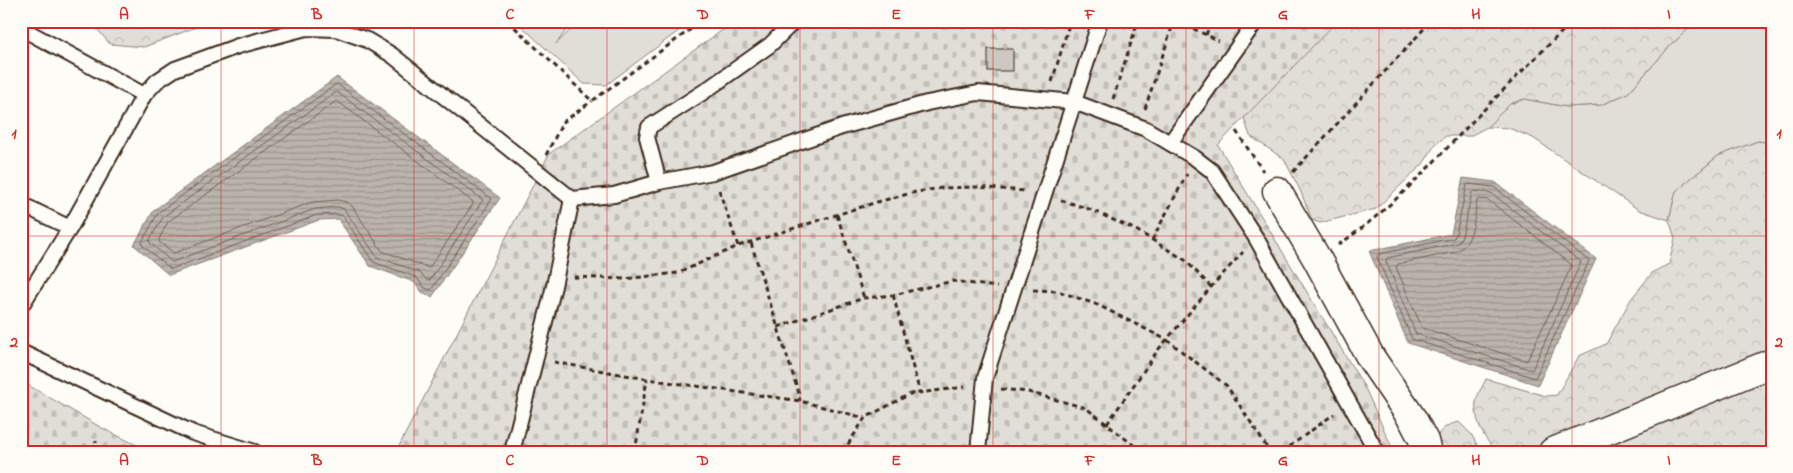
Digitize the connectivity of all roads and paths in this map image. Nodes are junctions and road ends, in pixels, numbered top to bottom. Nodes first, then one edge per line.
1 (218, 21) edge
2 (508, 21) edge
3 (702, 21) edge
4 (794, 21) edge
5 (1070, 21) edge
6 (1100, 21) edge
7 (1138, 21) edge
8 (1175, 21) edge
9 (1211, 21) edge
10 (1256, 21) edge
11 (1431, 21) edge
12 (1573, 21) edge
13 (21, 28) edge
14 (221, 28) dead end
15 (1206, 35) junction
16 (1237, 49) junction
17 (144, 95) junction
18 (1047, 99) junction
19 (592, 101) junction
20 (1074, 102) junction
21 (1108, 114) junction
22 (1139, 126) junction
23 (1236, 131) dead end
24 (1170, 143) junction
25 (546, 155) dead end
26 (1196, 158) junction
27 (713, 172) junction
28 (658, 182) junction
29 (1277, 191) junction
30 (1043, 194) junction
31 (572, 199) junction
32 (21, 204) edge
33 (837, 215) junction
34 (70, 228) junction
35 (1256, 238) junction
36 (1152, 240) junction
37 (752, 243) junction
38 (738, 246) junction
39 (1317, 259) junction
40 (556, 276) junction
41 (1210, 287) junction
42 (1014, 289) junction
43 (893, 295) junction
44 (864, 298) junction
45 (22, 303) edge
46 (778, 327) junction
47 (1167, 340) junction
48 (21, 352) edge
49 (536, 358) junction
50 (1772, 363) edge
51 (647, 379) junction
52 (920, 393) dead end
53 (800, 401) junction
54 (1349, 402) junction
55 (865, 418) dead end
56 (1107, 424) dead end
57 (96, 441) dead end
58 (1136, 447) dead end
59 (96, 452) edge
60 (255, 452) edge
61 (512, 452) edge
62 (636, 452) edge
63 (978, 452) edge
64 (1140, 452) edge
65 (1270, 452) edge
66 (1282, 452) edge
67 (1377, 452) edge
68 (1427, 452) edge
69 (1552, 452) edge

1 - 14 path
2 - 19 path
3 - 19 path
4 - 28 lane
5 - 18 path
6 - 20 lane
7 - 21 path
8 - 15 path
8 - 22 path
9 - 15 path
10 - 16 lane
11 - 29 path
12 - 39 path
13 - 17 lane
15 - 16 path
16 - 24 lane
17 - 31 lane
17 - 34 lane
18 - 20 lane
18 - 27 lane
19 - 25 path
20 - 21 lane
20 - 30 lane
21 - 22 lane
22 - 24 lane
23 - 29 path
24 - 26 lane
26 - 35 lane
26 - 36 path
27 - 28 lane
27 - 38 path
28 - 31 lane
29 - 39 street
30 - 33 path
30 - 36 path
30 - 42 lane
31 - 40 lane
32 - 34 lane
33 - 37 path
33 - 44 path
34 - 45 lane
35 - 41 path
35 - 54 lane
36 - 41 path
37 - 38 path
37 - 46 path
38 - 40 path
39 - 68 street
40 - 49 lane
41 - 47 path
42 - 43 path
42 - 47 path
42 - 63 lane
43 - 44 path
43 - 52 path
44 - 46 path
46 - 53 path
47 - 56 path
47 - 65 path
48 - 60 lane
49 - 51 path
49 - 61 lane
50 - 69 street
51 - 53 path
51 - 62 path
53 - 55 path
54 - 66 path
54 - 67 lane
57 - 59 path
58 - 64 path

